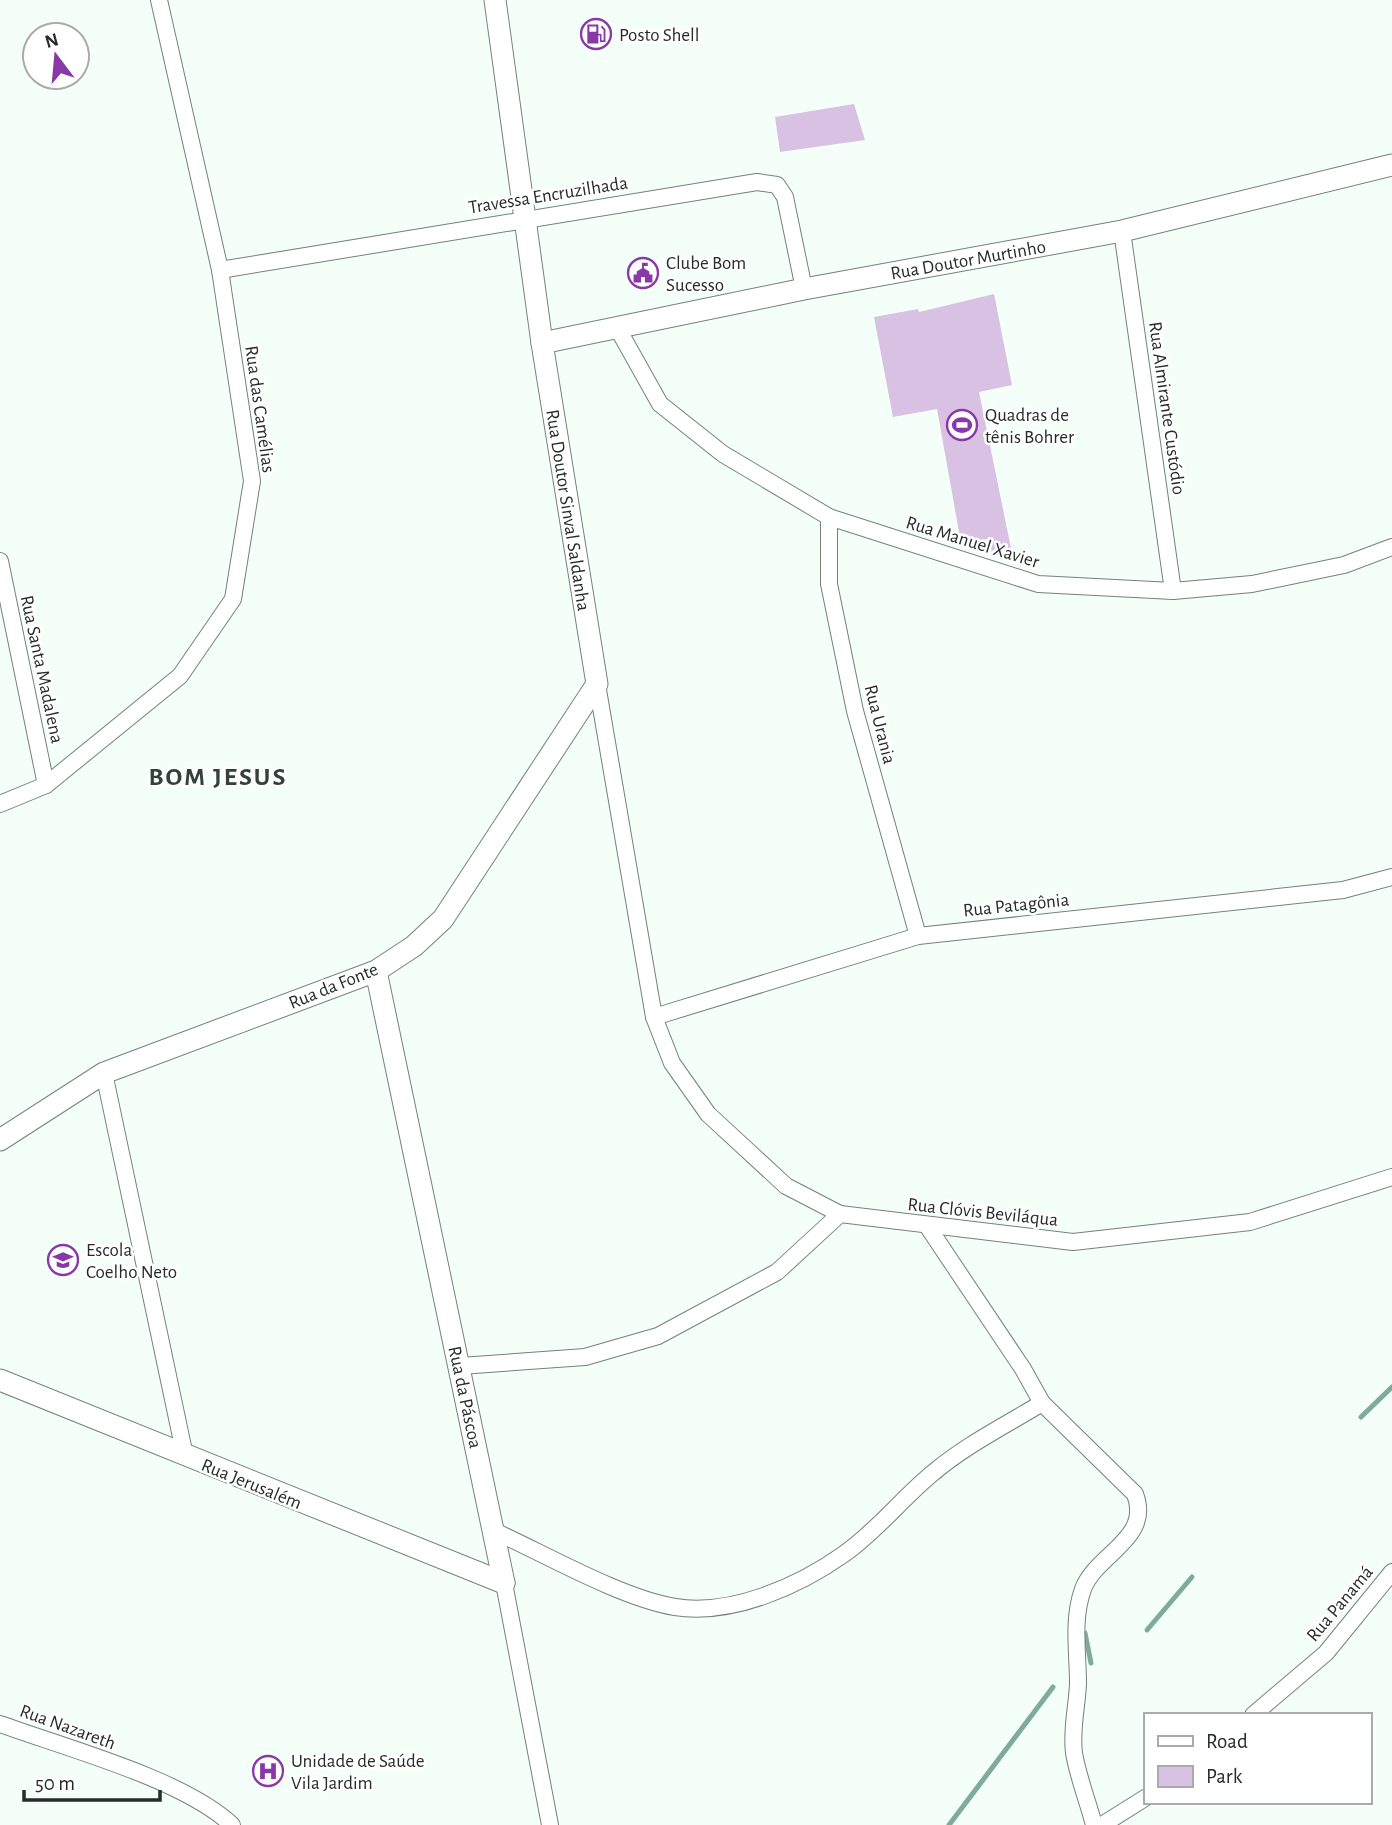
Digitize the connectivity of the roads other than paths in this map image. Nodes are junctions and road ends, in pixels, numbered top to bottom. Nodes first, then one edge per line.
1 (159, 0) edge
2 (495, 0) edge
3 (1392, 164) edge
4 (524, 219) junction
5 (1122, 231) junction
6 (220, 270) junction
7 (804, 289) junction
8 (618, 329) junction
9 (542, 343) junction
10 (828, 517) junction
11 (1392, 547) edge
12 (0, 561) edge
13 (1173, 591) junction
14 (597, 684) junction
15 (46, 785) junction
16 (0, 804) edge
17 (1392, 877) edge
18 (918, 936) junction
19 (376, 971) junction
20 (654, 1017) junction
21 (104, 1073) junction
22 (0, 1140) edge
23 (1392, 1177) edge
24 (840, 1214) junction
25 (928, 1227) junction
26 (460, 1366) junction
27 (0, 1380) edge
28 (1042, 1403) junction
29 (185, 1456) junction
30 (494, 1531) junction
31 (1392, 1572) edge
32 (504, 1583) junction
33 (1254, 1713) edge
34 (0, 1724) edge
35 (1144, 1799) edge
36 (232, 1825) edge
37 (550, 1825) edge
38 (1094, 1825) edge
39 (1102, 1825) edge

1 - 6 street, Rua das Camélias
2 - 4 street, Rua Doutor Sinval Saldanha
3 - 5 street, Rua Doutor Murtinho
4 - 6 street, Travessa Encruzilhada
4 - 7 street, Travessa Encruzilhada
4 - 9 street, Rua Doutor Sinval Saldanha
5 - 7 street, Rua Doutor Murtinho
5 - 13 street, Rua Almirante Custódio
6 - 15 street, Rua das Camélias
7 - 8 street, Rua Doutor Murtinho
8 - 9 street, Rua Doutor Murtinho
8 - 10 street, Rua Manuel Xavier
9 - 14 street, Rua Doutor Sinval Saldanha
10 - 13 street, Rua Manuel Xavier
10 - 18 street, Rua Urania
11 - 13 street, Rua Manuel Xavier
12 - 15 street, Rua Santa Madalena
14 - 19 street, Rua da Fonte
14 - 20 street, Rua Doutor Sinval Saldanha
15 - 16 street, Rua das Camélias
17 - 18 street, Rua Patagônia
18 - 20 street, Rua Patagônia
19 - 21 street, Rua da Fonte
19 - 26 street, Rua da Páscoa
20 - 24 street, Rua Clóvis Beviláqua
21 - 22 street, Rua da Fonte
21 - 29 street
23 - 25 street, Rua Clóvis Beviláqua
24 - 25 street, Rua Clóvis Beviláqua
24 - 26 street
25 - 28 street
26 - 30 street, Rua da Páscoa
27 - 29 street, Rua Jerusalém
28 - 30 street
28 - 38 street
29 - 32 street, Rua Jerusalém
30 - 32 street, Rua da Páscoa
31 - 33 street, Rua Panamá
32 - 37 street, Rua da Páscoa
34 - 36 street, Rua Nazareth
35 - 39 street

